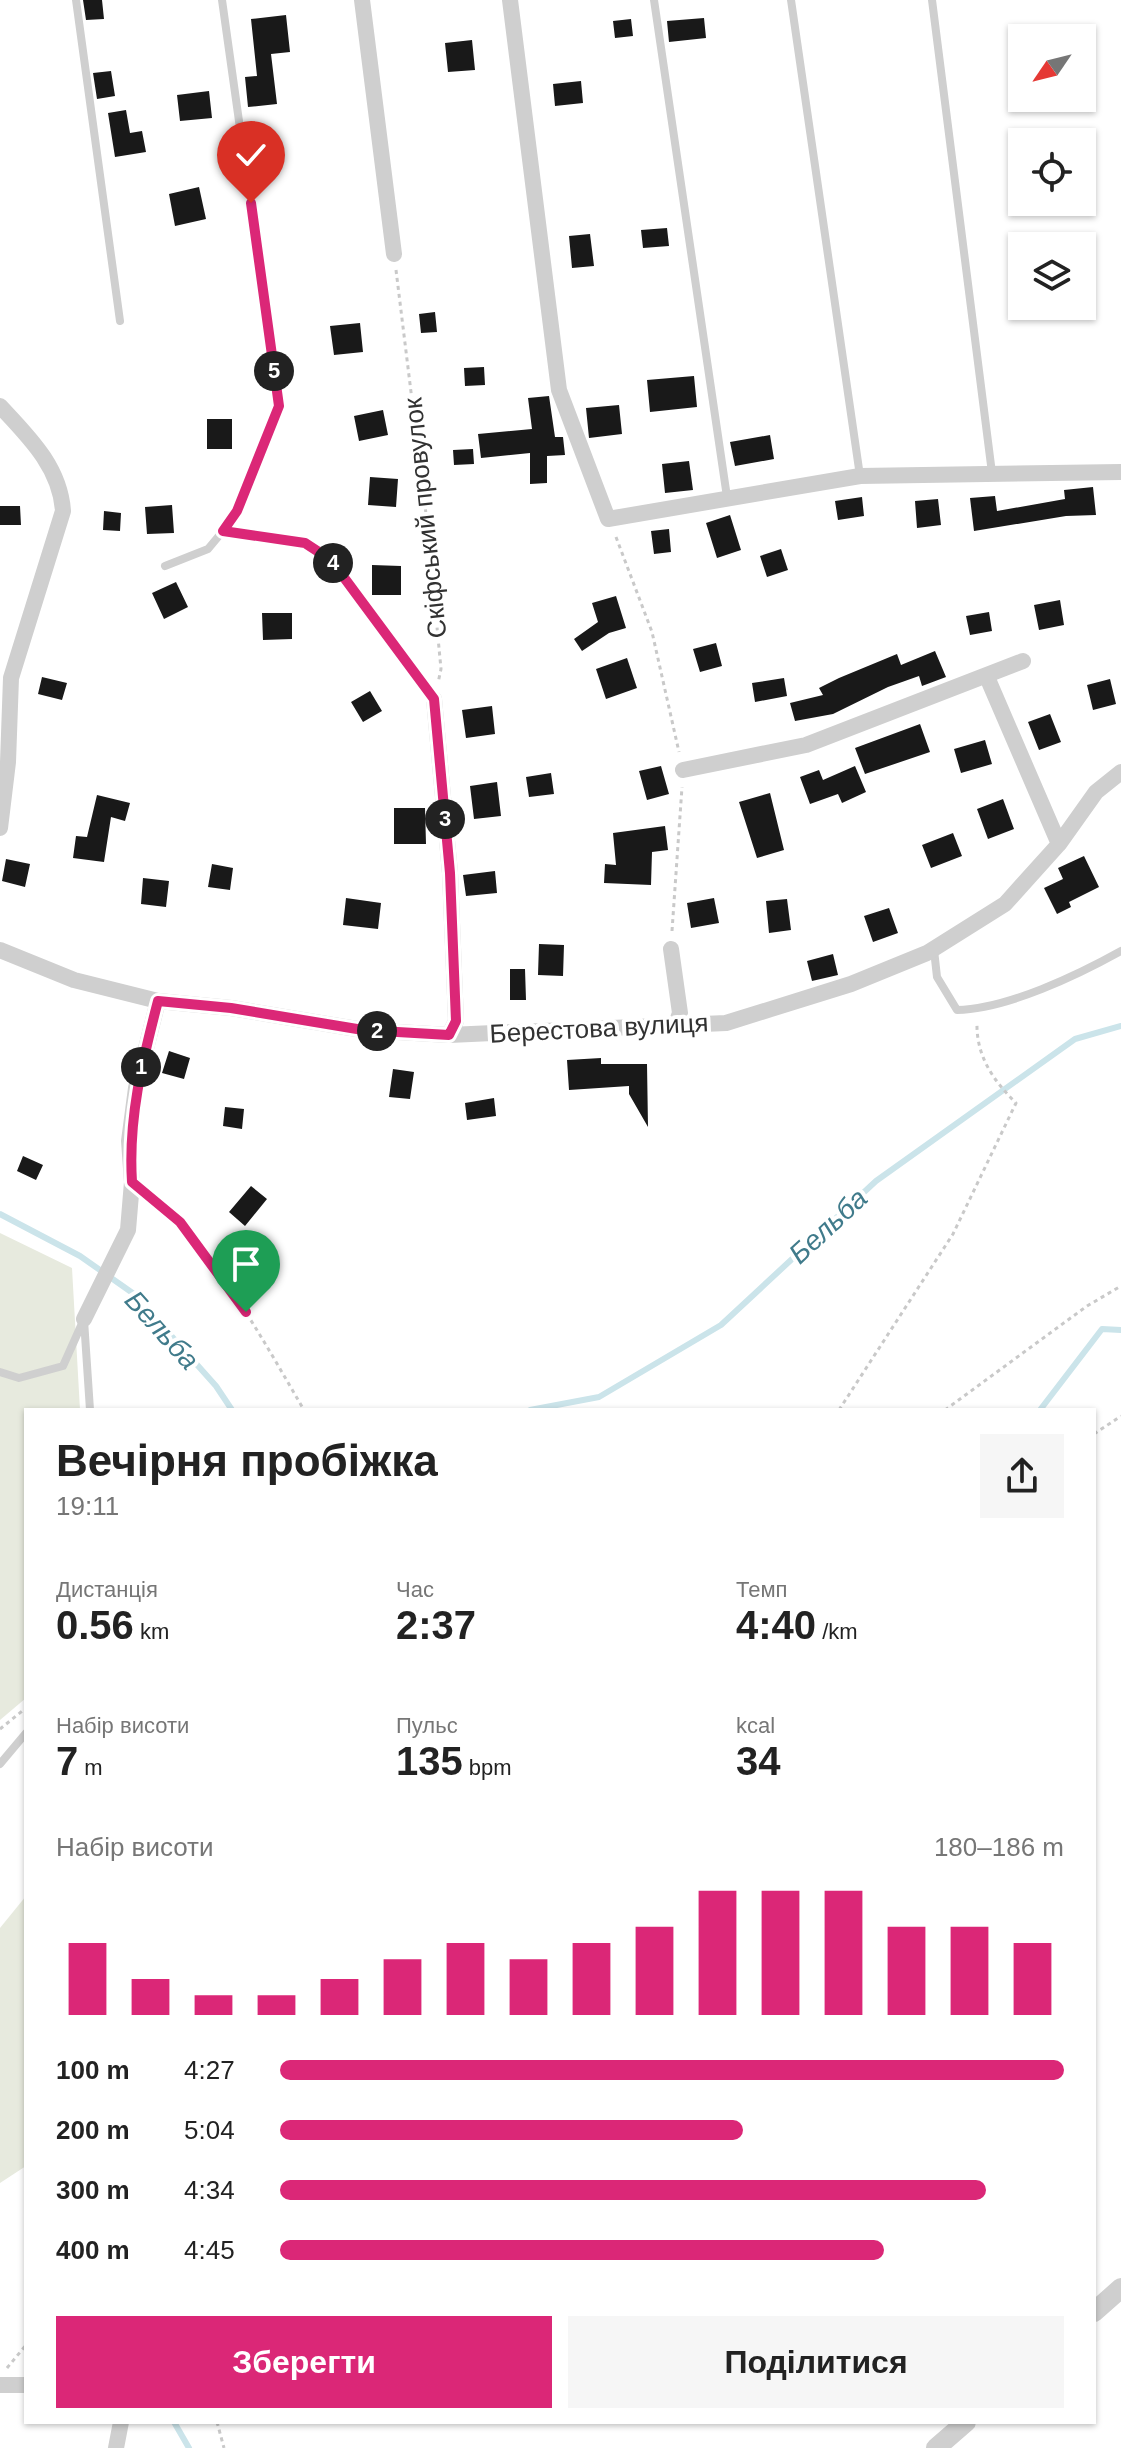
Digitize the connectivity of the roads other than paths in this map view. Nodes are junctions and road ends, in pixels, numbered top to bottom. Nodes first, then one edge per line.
1 (76, 0) edge
2 (222, 0) edge
3 (362, 0) edge
4 (510, 0) edge
5 (654, 0) edge
6 (791, 0) edge
7 (932, 0) edge
8 (394, 254) road end
9 (120, 321) dead end
10 (0, 406) edge
11 (1121, 472) edge
12 (992, 473) junction
13 (860, 476) junction
14 (727, 497) junction
15 (223, 531) junction
16 (165, 566) dead end
17 (1023, 661) dead end
18 (987, 677) junction
19 (434, 699) joint
20 (683, 770) road end
21 (1121, 772) edge
22 (0, 828) edge
23 (1059, 844) junction
24 (671, 949) road end
25 (934, 949) junction
26 (0, 950) edge
27 (1121, 951) edge
28 (158, 1001) junction
29 (676, 1024) junction
30 (449, 1035) junction
31 (84, 1319) junction
32 (0, 1372) edge
33 (90, 1408) edge
34 (24, 1735) edge
35 (0, 1764) edge
36 (1121, 2288) edge
37 (1096, 2310) edge
38 (0, 2385) edge
39 (24, 2385) edge
40 (121, 2424) edge
41 (964, 2424) edge
42 (116, 2448) edge
43 (936, 2448) edge

1 - 9 lane
2 - 15 lane
3 - 8 street
4 - 14 street
5 - 14 lane
6 - 13 lane
7 - 12 lane
10 - 22 street
11 - 12 street
12 - 13 street
13 - 14 street
15 - 16 lane
15 - 19 lane
17 - 18 street
18 - 20 street
18 - 23 street
19 - 30 street
21 - 23 street, Берестова вулиця
23 - 25 street, Берестова вулиця
24 - 29 street
25 - 27 lane
25 - 29 street, Берестова вулиця
26 - 28 street, Берестова вулиця
28 - 30 street, Берестова вулиця
28 - 31 street
29 - 30 street, Берестова вулиця
31 - 32 lane
31 - 33 lane
34 - 35 lane
36 - 37 street
38 - 39 street
40 - 42 street
41 - 43 street

